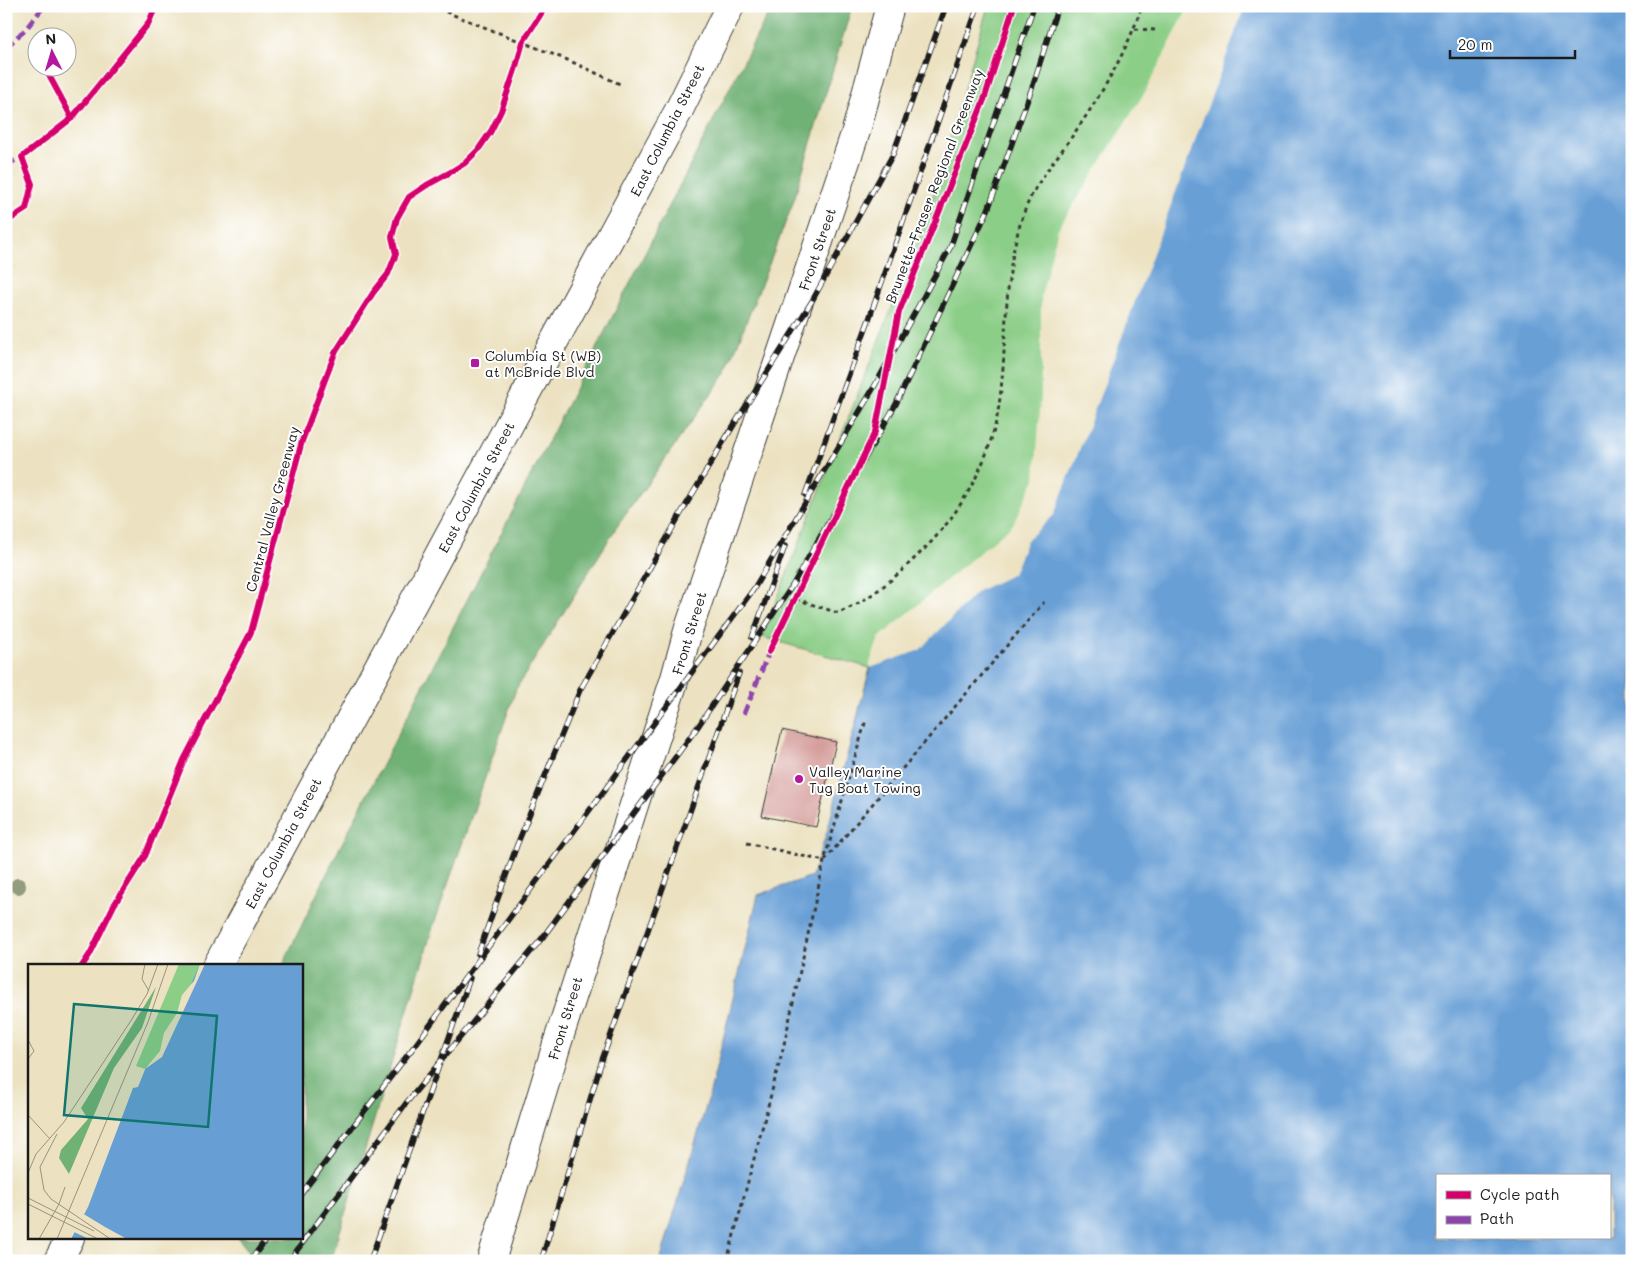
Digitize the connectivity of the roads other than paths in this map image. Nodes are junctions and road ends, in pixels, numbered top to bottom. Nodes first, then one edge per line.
1 (730, 6) edge
2 (890, 6) edge
3 (218, 964) edge
4 (69, 1240) edge
5 (58, 1261) edge
6 (491, 1261) edge

1 - 3 main road, East Columbia Street
2 - 6 main road, Front Street
4 - 5 main road

